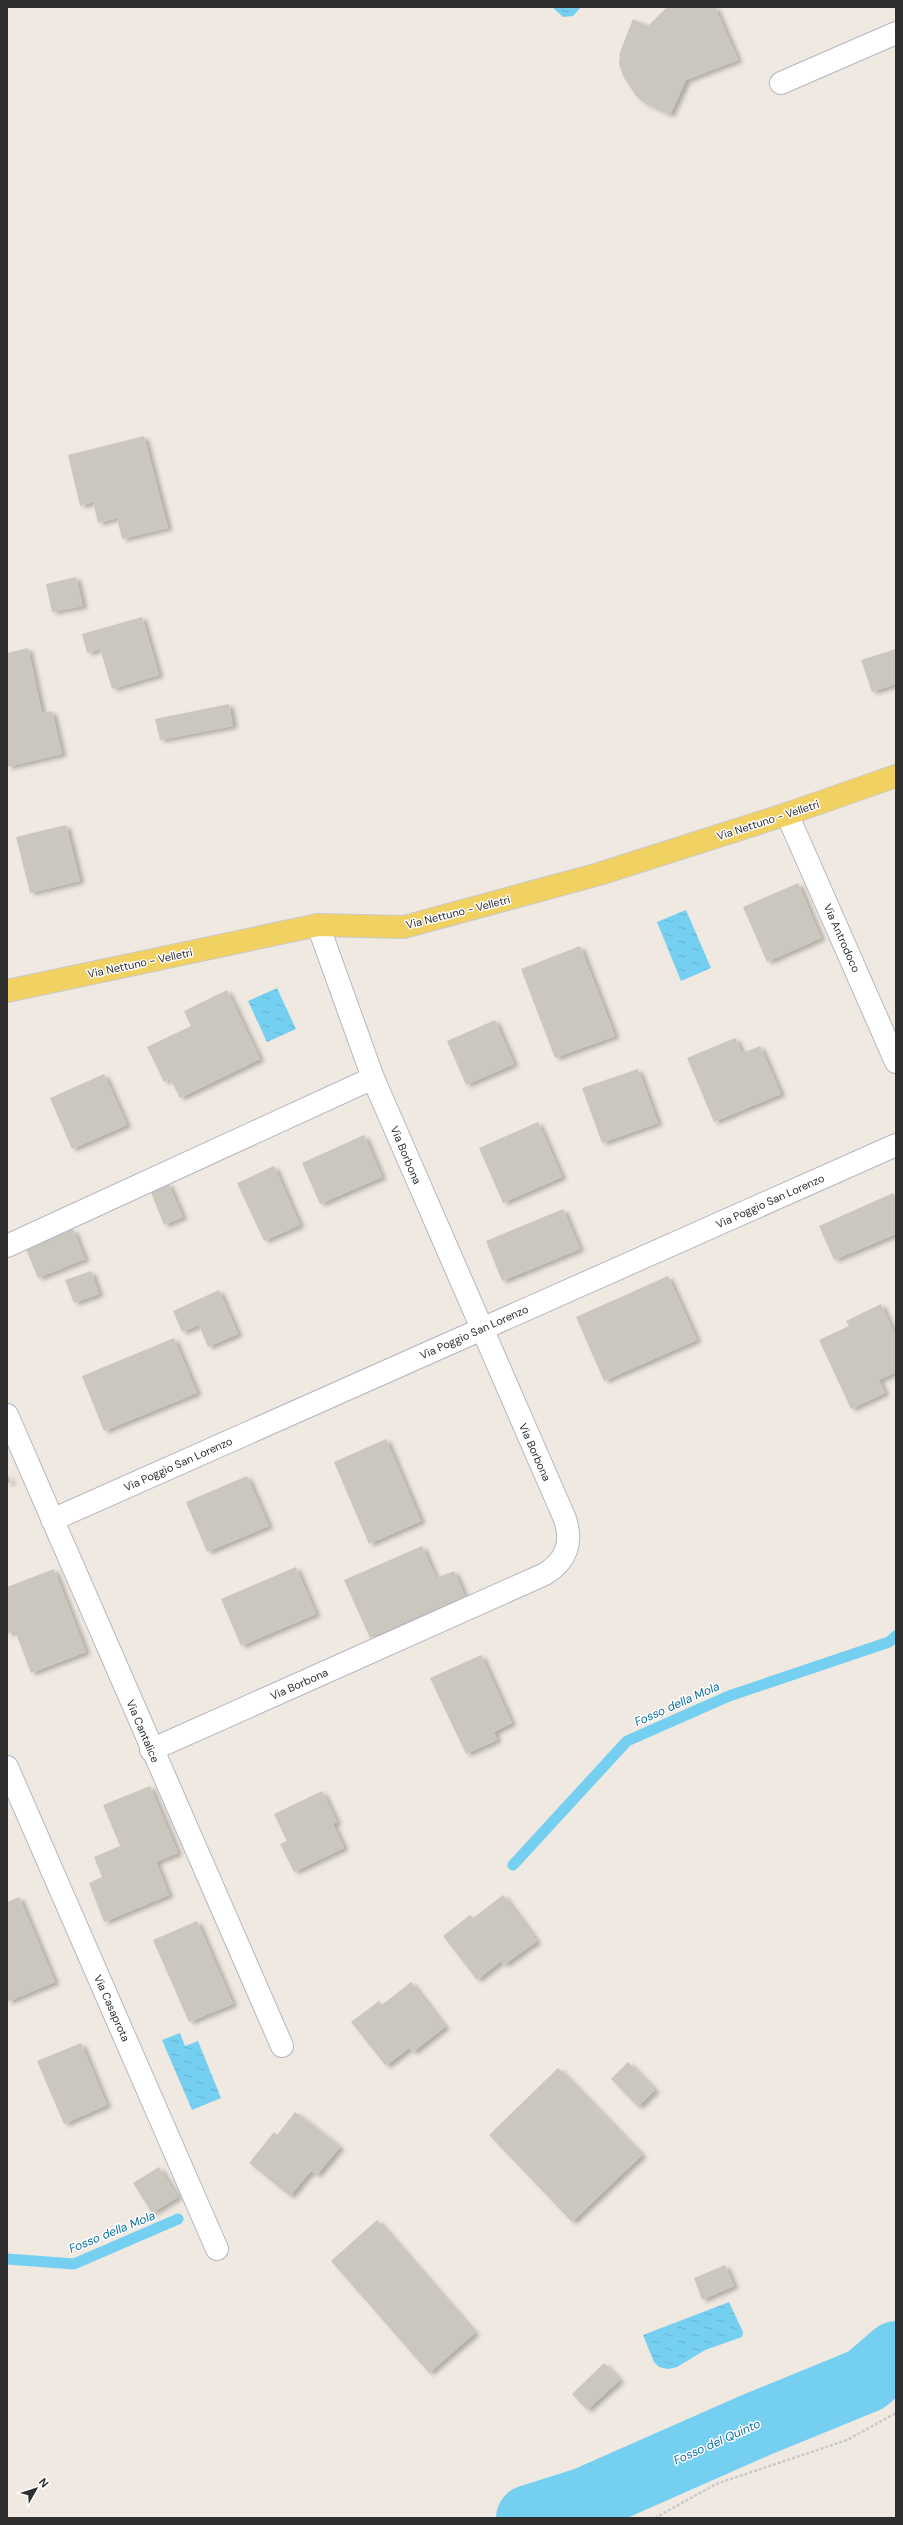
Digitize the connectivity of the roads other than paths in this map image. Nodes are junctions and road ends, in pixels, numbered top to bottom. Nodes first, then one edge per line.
1 (896, 32) edge
2 (781, 83) dead end
3 (896, 776) edge
4 (787, 814) junction
5 (318, 925) junction
6 (7, 992) edge
7 (896, 1062) edge
8 (373, 1078) junction
9 (896, 1145) edge
10 (7, 1246) edge
11 (481, 1330) junction
12 (7, 1415) edge
13 (52, 1520) junction
14 (151, 1750) junction
15 (7, 1767) edge
16 (282, 2046) dead end
17 (217, 2249) dead end

1 - 2 street
3 - 4 main road, Via Nettuno - Velletri
4 - 5 main road, Via Nettuno - Velletri
4 - 7 street, Via Antrodoco
5 - 6 main road, Via Nettuno - Velletri
5 - 8 street, Via Borbona
8 - 10 street
8 - 11 street, Via Borbona
9 - 11 street, Via Poggio San Lorenzo
11 - 13 street, Via Poggio San Lorenzo
11 - 14 street, Via Borbona
12 - 13 street, Via Cantalice
13 - 14 street, Via Cantalice
14 - 16 street, Via Cantalice
15 - 17 street, Via Casaprota

